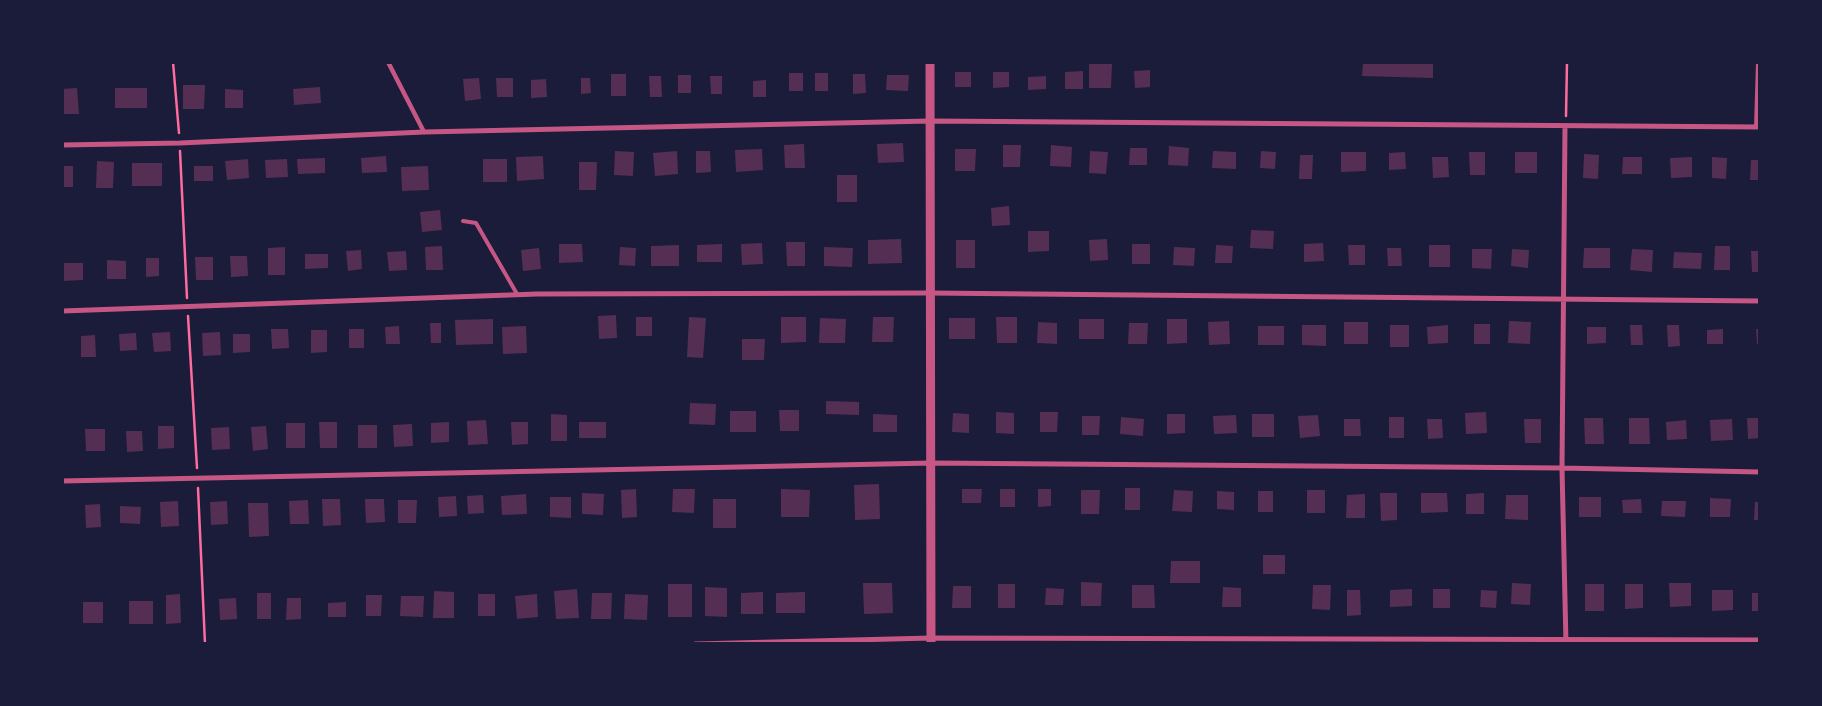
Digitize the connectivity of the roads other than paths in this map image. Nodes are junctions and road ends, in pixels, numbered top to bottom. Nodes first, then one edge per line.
1 (388, 62) edge
2 (930, 62) edge
3 (1758, 62) edge
4 (930, 121) junction
5 (1565, 126) junction
6 (1758, 127) edge
7 (424, 132) junction
8 (62, 145) edge
9 (463, 220) dead end
10 (930, 293) junction
11 (517, 294) junction
12 (1564, 300) junction
13 (1760, 301) edge
14 (62, 311) edge
15 (932, 463) junction
16 (1562, 468) junction
17 (1760, 472) edge
18 (62, 481) edge
19 (1760, 640) edge
20 (931, 641) edge
21 (1566, 642) edge
22 (695, 644) edge

1 - 7 street
2 - 4 street
3 - 6 lane
4 - 5 street
4 - 7 street
4 - 10 street
5 - 6 street
5 - 12 street
7 - 8 street
9 - 11 lane
10 - 11 street
10 - 12 street
10 - 15 street
11 - 14 street
12 - 13 street
12 - 16 street
15 - 16 street
15 - 18 street
15 - 20 street
16 - 17 street
16 - 21 street
19 - 21 street
20 - 21 street
20 - 22 street

